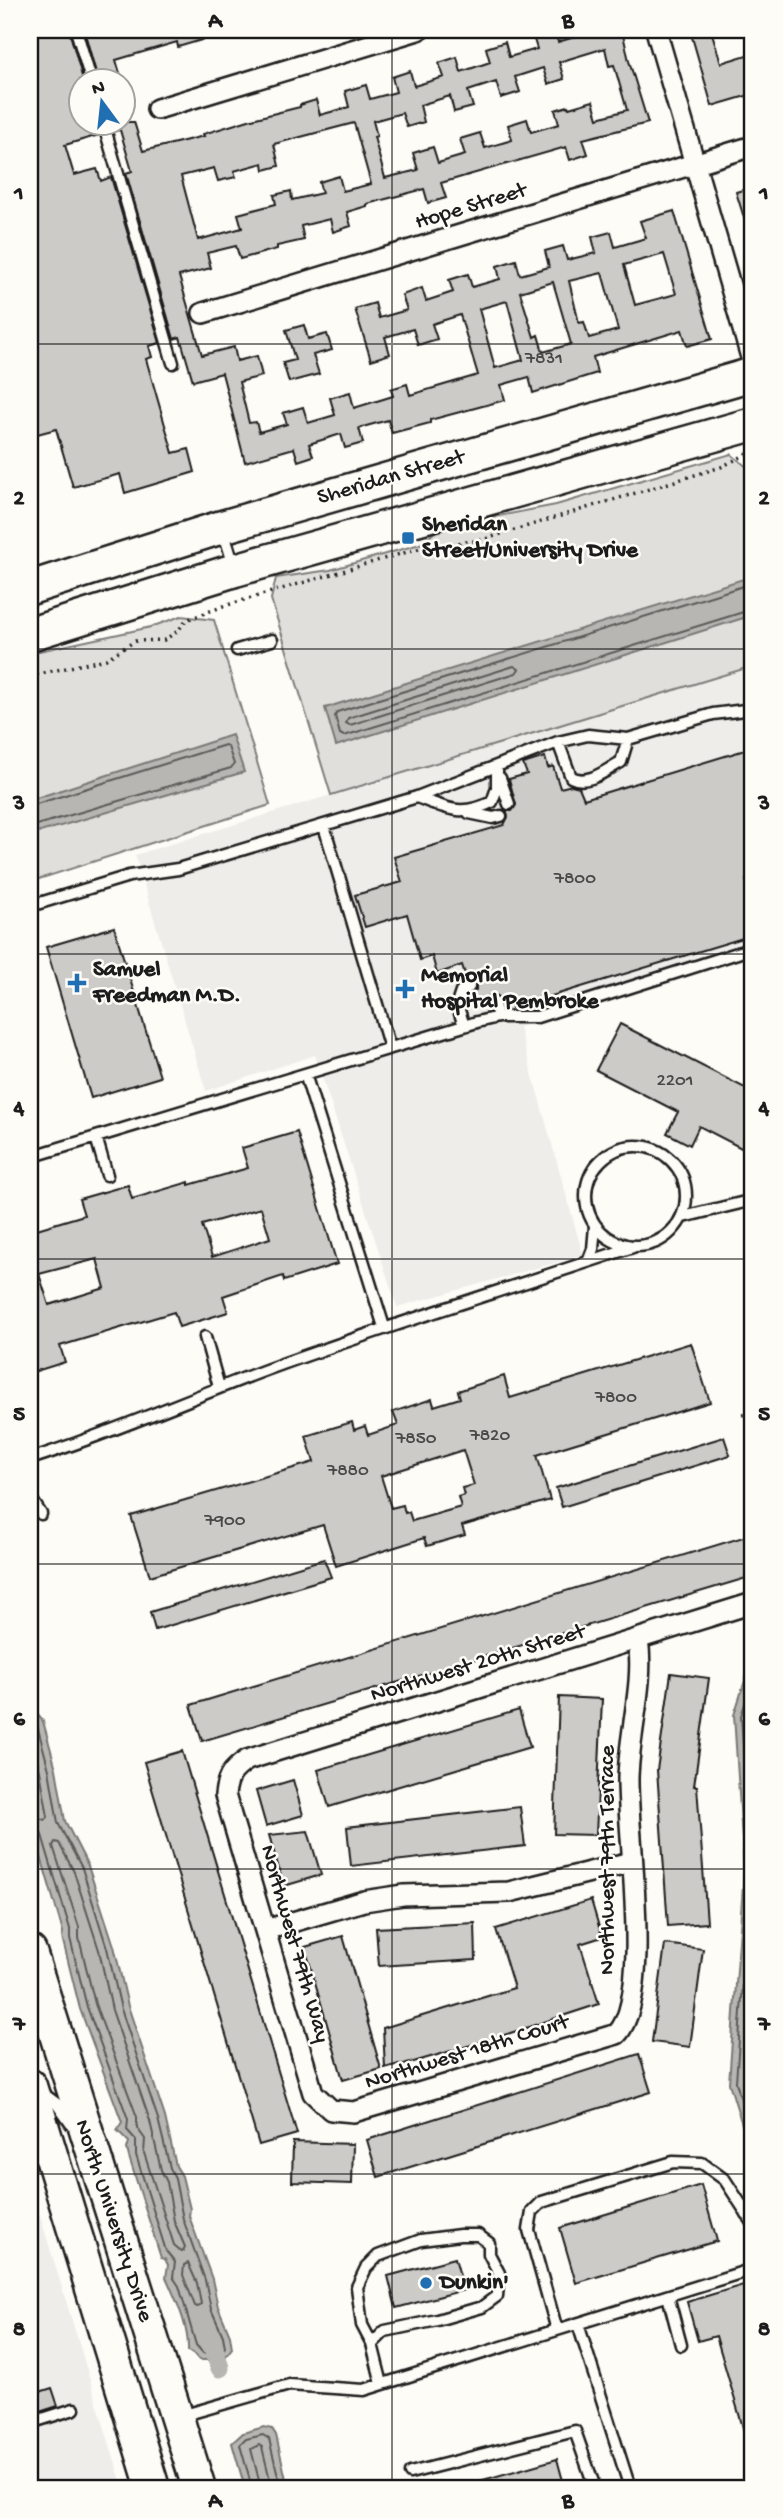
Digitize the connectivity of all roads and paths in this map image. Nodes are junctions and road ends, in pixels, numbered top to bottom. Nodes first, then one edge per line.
1 (76, 30) edge
2 (418, 30) edge
3 (656, 30) edge
4 (87, 66) edge
5 (157, 109) dead end
6 (107, 136) edge
7 (753, 146) edge
8 (695, 164) junction
9 (203, 313) dead end
10 (173, 363) dead end
11 (753, 364) edge
12 (753, 374) edge
13 (753, 424) edge
14 (753, 451) edge
15 (222, 527) junction
16 (235, 570) junction
17 (30, 588) edge
18 (30, 635) edge
19 (272, 640) dead end
20 (237, 650) dead end
21 (30, 676) edge
22 (753, 709) edge
23 (628, 739) junction
24 (558, 742) junction
25 (497, 767) junction
26 (417, 797) junction
27 (509, 804) dead end
28 (462, 812) junction
29 (501, 816) dead end
30 (324, 826) junction
31 (30, 906) edge
32 (753, 948) edge
33 (469, 986) dead end
34 (494, 1001) dead end
35 (498, 1017) junction
36 (464, 1026) junction
37 (390, 1048) junction
38 (305, 1074) junction
39 (96, 1137) junction
40 (30, 1157) edge
41 (107, 1175) dead end
42 (753, 1200) edge
43 (683, 1217) junction
44 (595, 1226) junction
45 (633, 1247) junction
46 (753, 1255) edge
47 (588, 1262) junction
48 (753, 1296) edge
49 (384, 1327) junction
50 (205, 1337) dead end
51 (219, 1387) junction
52 (753, 1412) edge
53 (742, 1415) dead end
54 (30, 1459) edge
55 (30, 1497) edge
56 (41, 1514) dead end
57 (753, 1603) edge
58 (638, 1640) junction
59 (227, 1784) joint
60 (631, 1863) junction
61 (265, 1930) junction
62 (30, 1952) edge
63 (617, 2034) joint
64 (30, 2087) edge
65 (331, 2110) joint
66 (91, 2153) junction
67 (753, 2223) edge
68 (753, 2269) edge
69 (668, 2296) junction
70 (578, 2324) junction
71 (557, 2330) junction
72 (372, 2344) junction
73 (681, 2345) dead end
74 (382, 2384) junction
75 (74, 2409) dead end
76 (176, 2418) junction
77 (30, 2423) edge
78 (410, 2473) dead end
79 (153, 2488) edge
80 (199, 2488) edge
81 (595, 2488) edge
82 (630, 2488) edge

1 - 4 lane
2 - 5 street
3 - 8 street
6 - 10 lane
7 - 8 street, Hope Street
8 - 9 street, Hope Street
8 - 11 street
12 - 15 main road, Sheridan Street
13 - 16 main road, Sheridan Street
14 - 21 path
15 - 16 lane
15 - 17 main road, Sheridan Street
16 - 18 main road, Sheridan Street
19 - 20 lane
22 - 23 lane
23 - 24 lane
23 - 24 lane
24 - 25 lane
25 - 26 lane
25 - 27 lane
25 - 28 lane
26 - 28 lane
26 - 30 lane
28 - 29 lane
30 - 31 lane
30 - 37 lane
32 - 35 lane
33 - 36 lane
34 - 35 lane
35 - 36 lane
36 - 37 lane
37 - 38 lane
38 - 39 lane
38 - 49 lane
39 - 40 lane
39 - 41 lane
42 - 43 lane
43 - 44 lane
43 - 45 lane
44 - 45 lane
44 - 47 lane
45 - 47 lane
46 - 48 path
47 - 49 lane
49 - 51 lane
50 - 51 lane
51 - 54 lane
52 - 53 path
55 - 56 lane
57 - 58 street, Northwest 20th Street
58 - 59 street, Northwest 20th Street
58 - 60 street, Northwest 79th Terrace
59 - 61 street, Northwest 79th Way
60 - 61 street
60 - 63 street, Northwest 79th Terrace
61 - 65 street, Northwest 79th Way
62 - 66 main road, North University Drive
63 - 65 street, Northwest 18th Court
64 - 66 lane
64 - 79 main road, North University Drive
66 - 76 main road, North University Drive
67 - 71 lane
68 - 69 lane
69 - 70 lane
69 - 73 lane
70 - 71 lane
70 - 82 lane
71 - 74 lane
72 - 72 lane
72 - 74 lane
74 - 76 lane
75 - 77 lane
76 - 80 main road, North University Drive
78 - 81 lane

